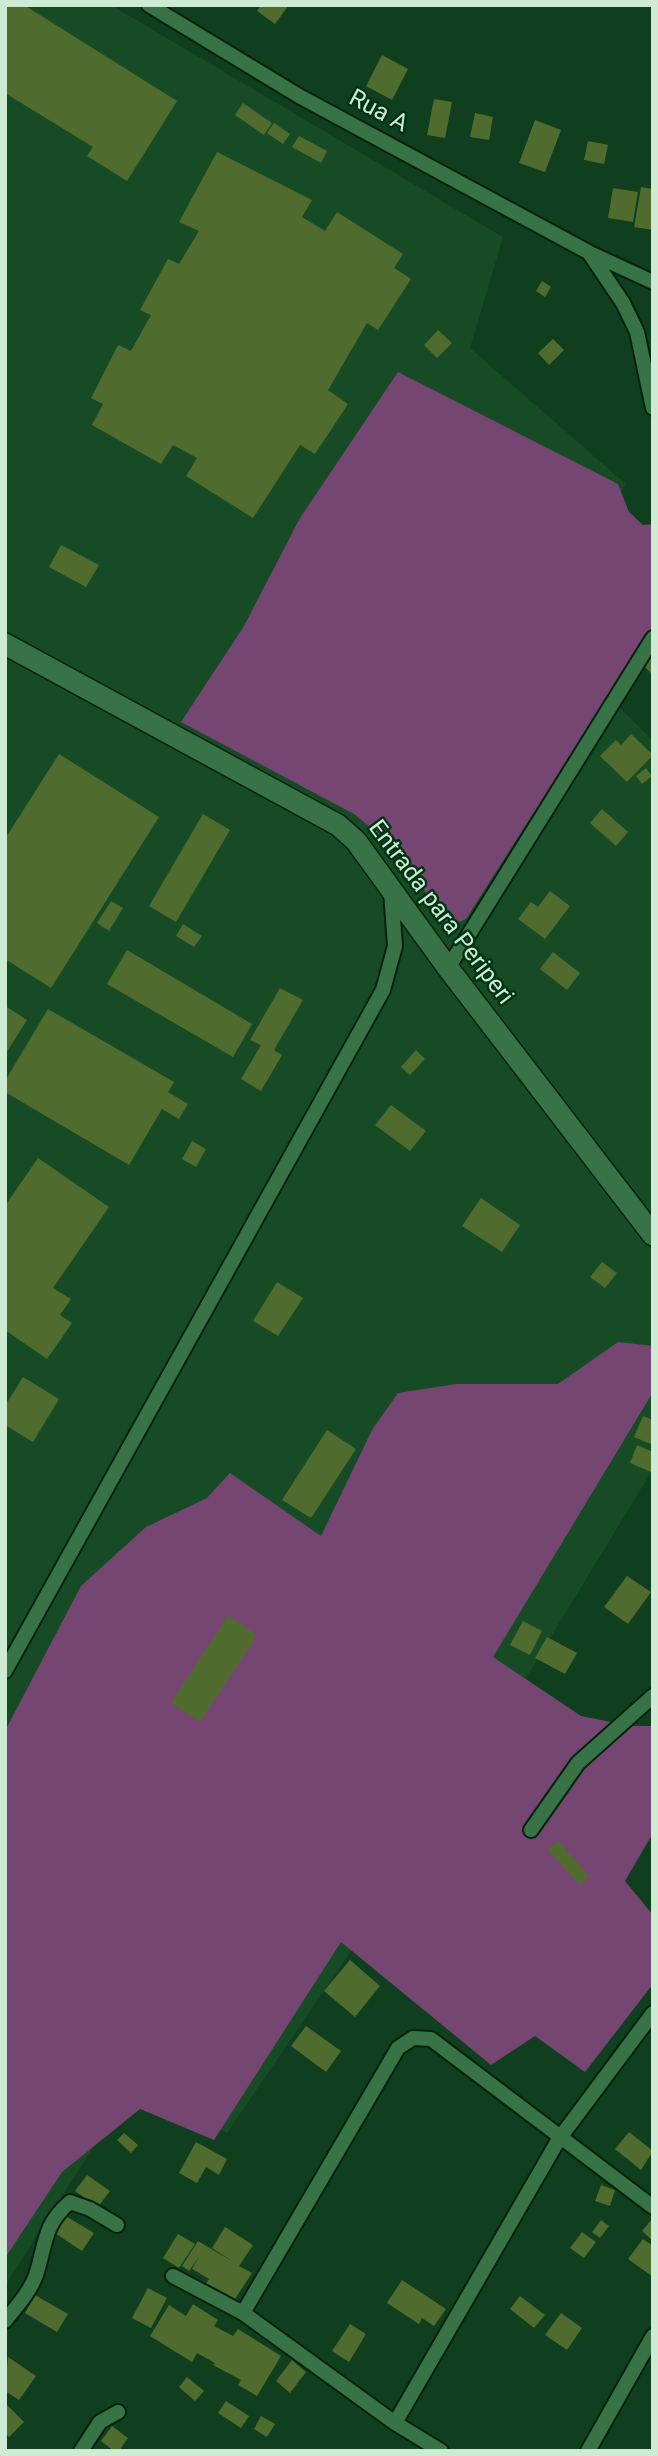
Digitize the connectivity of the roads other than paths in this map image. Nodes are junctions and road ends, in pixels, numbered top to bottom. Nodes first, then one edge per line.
1 (149, 5) edge
2 (590, 253) junction
3 (653, 282) edge
4 (653, 408) edge
5 (653, 638) edge
6 (5, 644) edge
7 (390, 886) junction
8 (448, 968) junction
9 (653, 1235) edge
10 (5, 1671) edge
11 (653, 1696) edge
12 (531, 1830) dead end
13 (653, 2013) edge
14 (559, 2139) junction
15 (653, 2207) edge
16 (117, 2225) dead end
17 (173, 2276) dead end
18 (243, 2313) junction
19 (5, 2321) edge
20 (653, 2336) edge
21 (118, 2412) dead end
22 (395, 2423) junction
23 (81, 2451) edge
24 (441, 2451) edge
25 (588, 2451) edge

1 - 2 street, Rua A
2 - 3 street, Rua A
2 - 4 street, Rua A
5 - 8 street
6 - 7 main road, Entrada para Periperi
7 - 8 main road, Entrada para Periperi
7 - 10 street
8 - 9 main road, Entrada para Periperi
11 - 12 street
13 - 14 street
14 - 15 street
14 - 18 street
14 - 22 street
16 - 19 street
17 - 18 street
18 - 22 street
20 - 25 street
21 - 23 street
22 - 24 street

